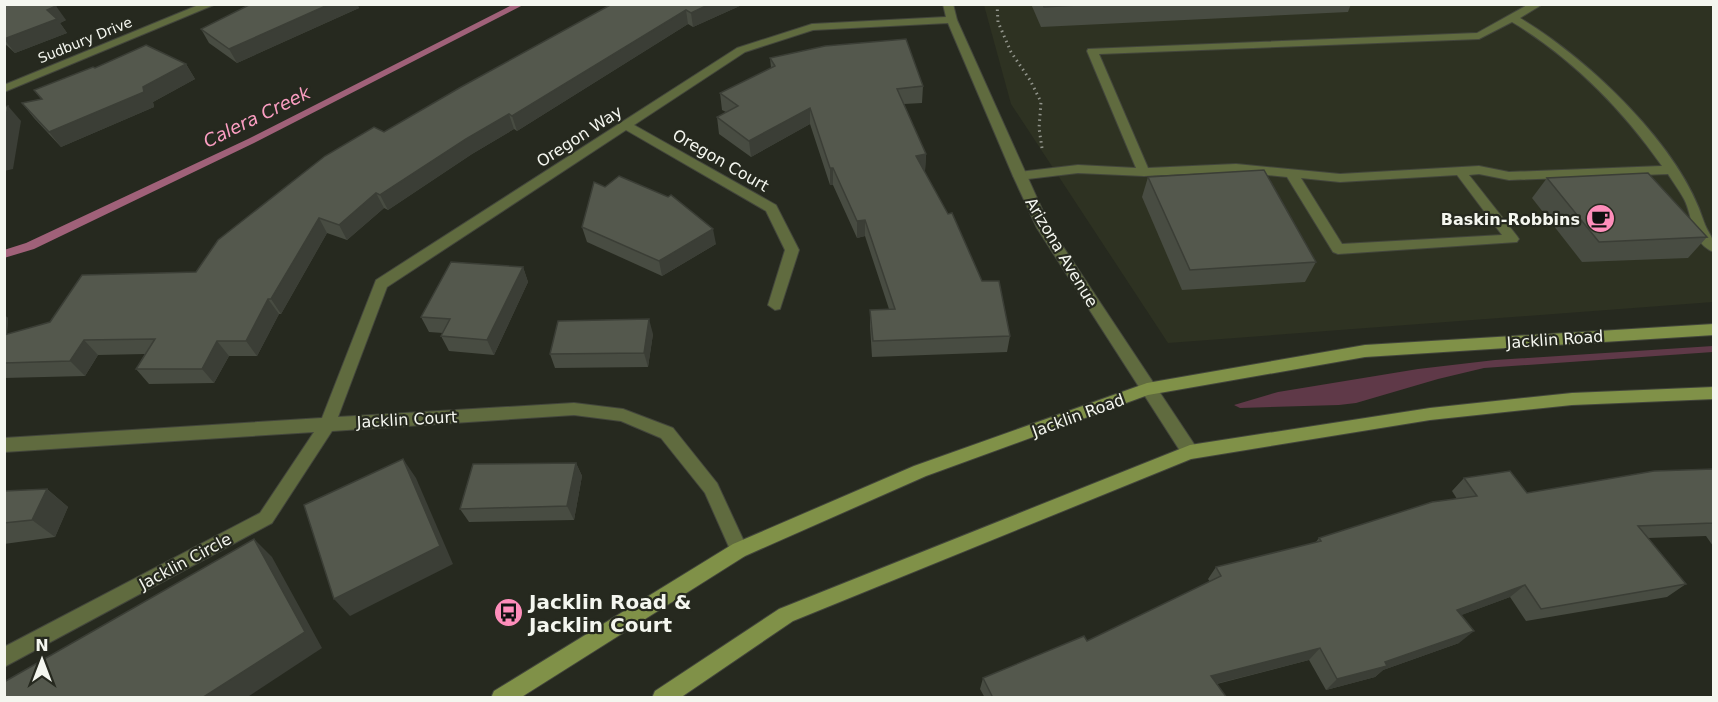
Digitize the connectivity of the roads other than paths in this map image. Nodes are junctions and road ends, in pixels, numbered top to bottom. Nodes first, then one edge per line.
1 (211, 4) edge
2 (948, 4) edge
3 (1538, 4) edge
4 (190, 8) edge
5 (1512, 18) junction
6 (952, 20) junction
7 (4, 89) edge
8 (626, 125) junction
9 (1671, 170) junction
10 (1460, 171) junction
11 (1144, 172) junction
12 (1291, 173) junction
13 (1019, 176) junction
14 (1707, 231) edge
15 (1713, 247) edge
16 (775, 305) dead end
17 (1713, 329) edge
18 (1148, 389) junction
19 (1713, 393) edge
20 (328, 424) junction
21 (4, 445) edge
22 (1190, 452) junction
23 (739, 550) junction
24 (4, 658) edge
25 (501, 698) edge
26 (662, 698) edge

1 - 4 street, Sudbury Drive
2 - 6 street, Arizona Avenue
3 - 5 street
4 - 7 street, Sudbury Drive
5 - 9 street
5 - 11 street
6 - 8 street, Oregon Way
6 - 13 street, Arizona Avenue
8 - 16 street, Oregon Court
8 - 20 street, Oregon Way
9 - 10 street
9 - 14 street
10 - 12 street
10 - 12 street
11 - 12 street
11 - 13 street
13 - 18 street, Arizona Avenue
14 - 15 street
17 - 18 main road, Jacklin Road
18 - 22 street, Arizona Avenue
18 - 23 main road, Jacklin Road
19 - 22 main road
20 - 21 street, Jacklin Court
20 - 23 street, Jacklin Court
20 - 24 street, Jacklin Circle
22 - 26 main road
23 - 25 main road, Jacklin Road

